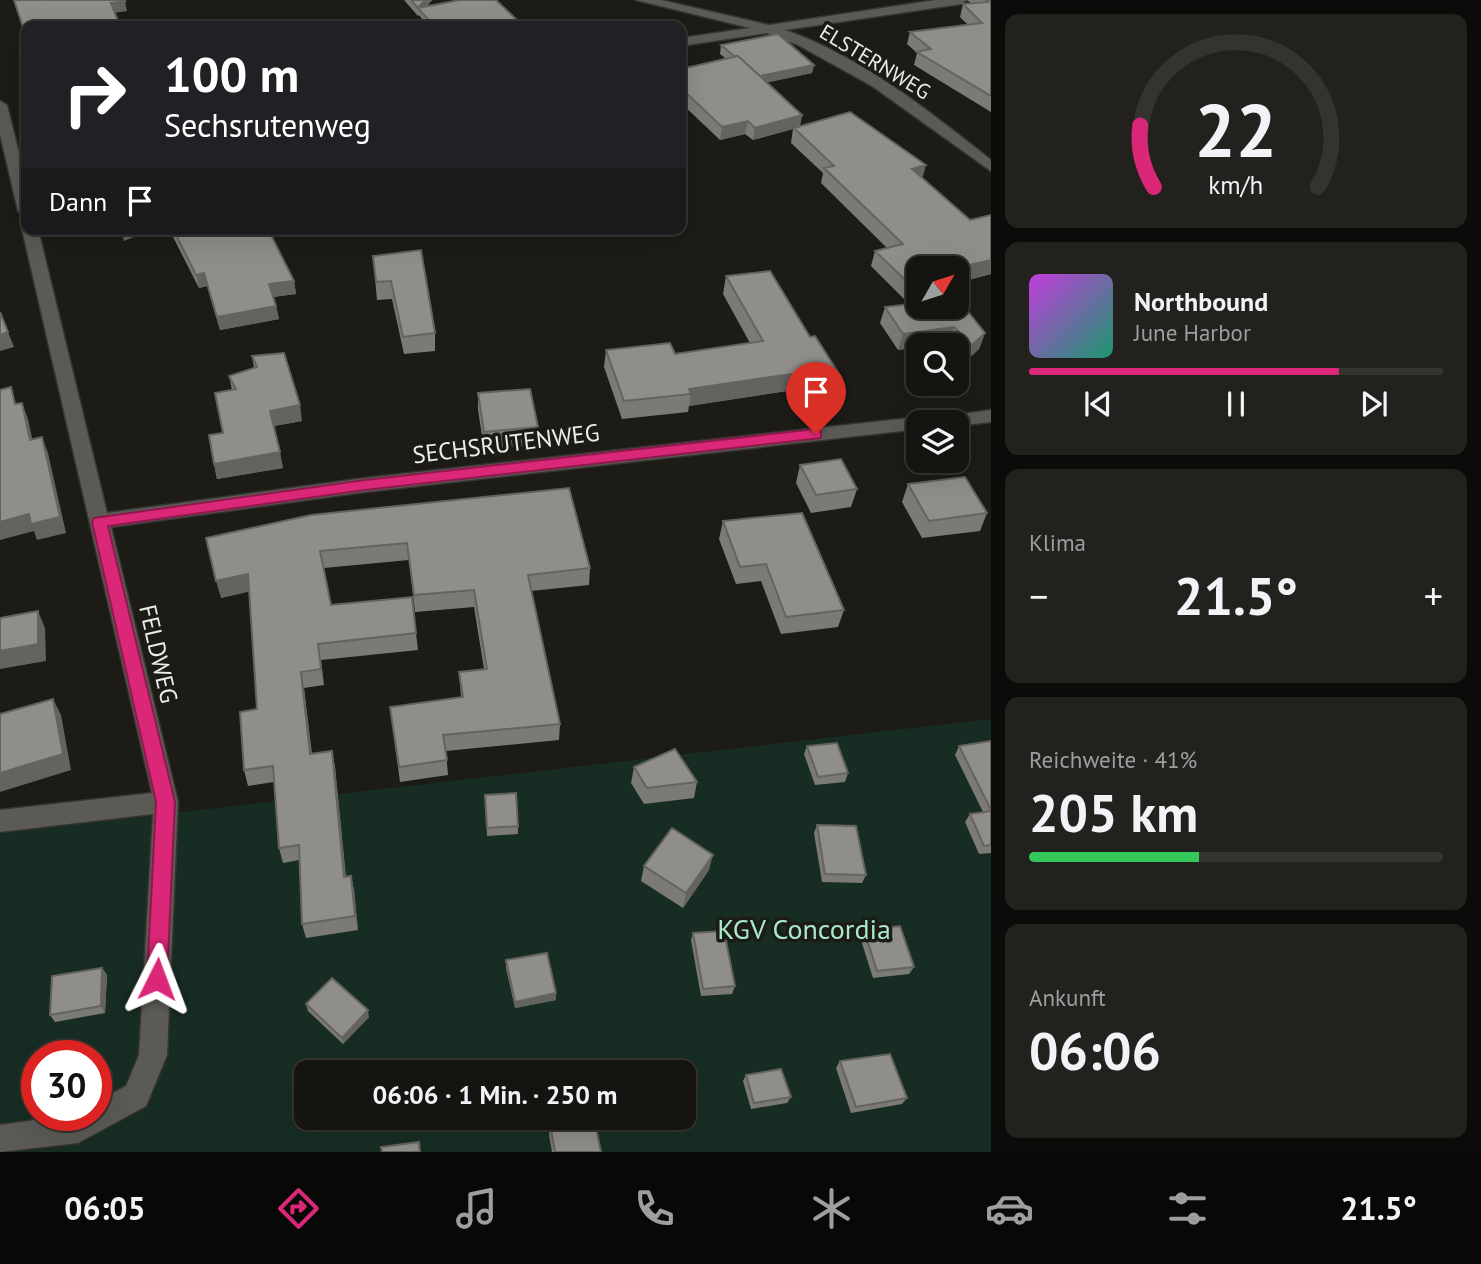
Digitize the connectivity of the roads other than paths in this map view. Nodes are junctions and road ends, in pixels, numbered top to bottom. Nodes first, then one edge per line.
1 (642, 0) edge
2 (961, 0) edge
3 (761, 29) junction
4 (686, 41) edge
5 (0, 105) edge
6 (21, 167) edge
7 (991, 167) edge
8 (21, 170) edge
9 (0, 174) edge
10 (31, 235) edge
11 (991, 416) edge
12 (969, 418) edge
13 (906, 424) edge
14 (100, 522) junction
15 (166, 802) junction
16 (0, 821) edge
17 (0, 1140) edge

1 - 3 street, ELSTERNWEG
2 - 3 street
3 - 4 street
3 - 7 street, ELSTERNWEG
5 - 6 street
8 - 9 street
10 - 14 street, FELDWEG
11 - 12 street
13 - 14 street, SECHSRUTENWEG
14 - 15 street, FELDWEG
15 - 16 street
15 - 17 street, FELDWEG

